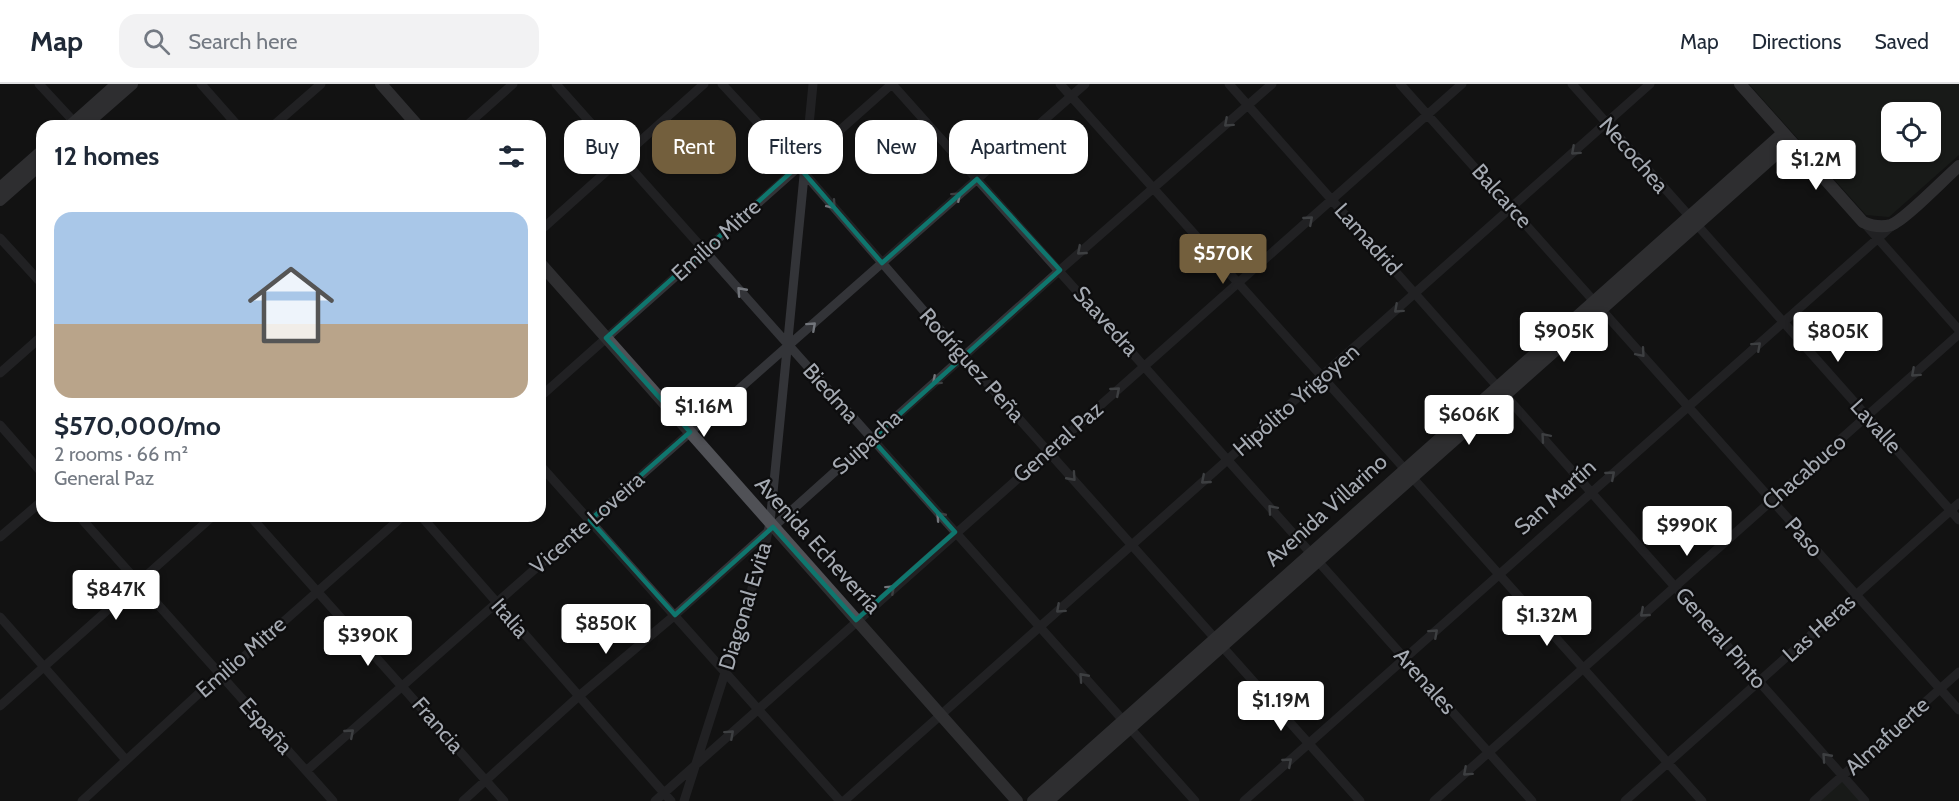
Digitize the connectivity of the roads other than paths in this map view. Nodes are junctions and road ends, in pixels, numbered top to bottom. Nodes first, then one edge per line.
1 (39, 84) edge
2 (117, 84) edge
3 (132, 84) edge
4 (201, 84) edge
5 (321, 84) edge
6 (381, 84) edge
7 (513, 84) edge
8 (556, 84) edge
9 (704, 84) edge
10 (722, 84) edge
11 (813, 84) edge
12 (892, 84) edge
13 (1060, 84) edge
14 (1085, 84) edge
15 (1229, 84) edge
16 (1272, 84) edge
17 (1400, 84) edge
18 (1462, 84) edge
19 (1572, 84) edge
20 (1650, 84) edge
21 (1740, 84) edge
22 (1071, 96) junction
23 (1248, 105) junction
24 (1428, 115) junction
25 (71, 120) edge
26 (81, 120) edge
27 (83, 120) edge
28 (233, 120) edge
29 (280, 120) edge
30 (413, 120) edge
31 (473, 120) edge
32 (588, 120) edge
33 (758, 120) edge
34 (809, 120) edge
35 (1606, 123) junction
36 (843, 129) edge
37 (1787, 137) junction
38 (640, 140) edge
39 (36, 156) edge
40 (1959, 166) edge
41 (36, 168) edge
42 (602, 174) edge
43 (636, 174) edge
44 (794, 174) edge
45 (802, 174) edge
46 (810, 174) edge
47 (977, 178) junction
48 (0, 188) edge
49 (1155, 188) junction
50 (1332, 199) junction
51 (0, 201) edge
52 (1512, 207) junction
53 (1692, 221) junction
54 (1863, 222) junction
55 (1894, 224) junction
56 (546, 226) edge
57 (0, 238) edge
58 (1878, 238) junction
59 (704, 250) junction
60 (882, 263) junction
61 (546, 270) edge
62 (1060, 270) junction
63 (36, 277) edge
64 (1238, 282) junction
65 (1416, 293) junction
66 (1598, 305) junction
67 (1783, 322) junction
68 (1959, 332) edge
69 (606, 338) junction
70 (36, 341) edge
71 (788, 346) junction
72 (963, 356) junction
73 (1145, 365) junction
74 (0, 373) edge
75 (1323, 376) junction
76 (1502, 389) junction
77 (546, 393) edge
78 (1688, 407) junction
79 (1867, 416) junction
80 (0, 425) edge
81 (690, 432) junction
82 (872, 439) junction
83 (1048, 450) junction
84 (1228, 459) junction
85 (36, 466) edge
86 (546, 472) edge
87 (1409, 472) junction
88 (1592, 492) junction
89 (1771, 500) junction
90 (1959, 503) edge
91 (36, 506) edge
92 (1951, 511) junction
93 (590, 520) junction
94 (1959, 520) edge
95 (85, 522) edge
96 (206, 522) edge
97 (255, 522) edge
98 (396, 522) edge
99 (426, 522) edge
100 (770, 527) junction
101 (955, 532) junction
102 (0, 537) edge
103 (1132, 544) junction
104 (1314, 557) junction
105 (1500, 574) junction
106 (138, 583) junction
107 (1675, 586) junction
108 (318, 591) junction
109 (1857, 595) junction
110 (497, 603) junction
111 (675, 615) junction
112 (0, 617) edge
113 (856, 620) junction
114 (1039, 628) junction
115 (1219, 641) junction
116 (1406, 658) junction
117 (44, 667) junction
118 (1582, 668) junction
119 (725, 671) junction
120 (1959, 672) edge
121 (221, 677) junction
122 (1758, 682) junction
123 (404, 687) junction
124 (1940, 688) junction
125 (579, 696) junction
126 (0, 706) edge
127 (758, 709) junction
128 (1959, 710) edge
129 (941, 716) junction
130 (1126, 724) junction
131 (1309, 744) junction
132 (1489, 752) junction
133 (126, 760) junction
134 (1668, 763) junction
135 (695, 766) junction
136 (306, 771) junction
137 (1842, 776) junction
138 (486, 781) junction
139 (668, 797) edge
140 (82, 801) edge
141 (333, 801) edge
142 (463, 801) edge
143 (504, 801) edge
144 (655, 801) edge
145 (684, 801) edge
146 (842, 801) edge
147 (1017, 801) edge
148 (1034, 801) edge
149 (1048, 801) edge
150 (1195, 801) edge
151 (1244, 801) edge
152 (1360, 801) edge
153 (1434, 801) edge
154 (1532, 801) edge
155 (1625, 801) edge
156 (1701, 801) edge
157 (1814, 801) edge
158 (1865, 801) edge

1 - 25 street
2 - 26 main road
3 - 27 main road
4 - 28 street
5 - 29 street
6 - 30 main road
7 - 31 street
8 - 32 street, Biedma
9 - 38 street
10 - 33 street, Rodríguez Peña
11 - 34 street, Diagonal Evita
12 - 36 street, Emilio Mitre
12 - 47 street, Saavedra
13 - 22 street
14 - 22 street, Vicente Loveira
15 - 23 street, Lamadrid
16 - 23 street, Suipacha
17 - 24 street, Balcarce
18 - 24 street, General Paz
19 - 35 street, Necochea
20 - 35 street, Hipólito Yrigoyen
21 - 37 main road
22 - 47 street, Vicente Loveira
22 - 49 street
23 -> 49 street, Suipacha
23 - 50 street, Lamadrid
24 - 50 street, General Paz
24 - 52 street, Balcarce
35 -> 52 street, Hipólito Yrigoyen
35 - 53 street, Necochea
37 - 53 main road, Avenida Villarino
37 - 54 main road
39 - 48 main road
40 - 55 main road, San Martín
41 - 51 main road
42 - 56 street
43 - 59 street, Biedma
44 - 59 street, Emilio Mitre
45 - 71 street, Diagonal Evita
46 -> 60 street, Rodríguez Peña
60 -> 47 street, Vicente Loveira
47 - 62 street, Saavedra
49 -> 62 street, Suipacha
49 - 64 street
64 -> 50 street, General Paz
50 - 65 street, Lamadrid
52 - 65 street, Hipólito Yrigoyen
52 - 66 street, Balcarce
53 - 66 main road, Avenida Villarino
53 - 67 street, Lavalle
54 - 55 main road
54 - 58 street
55 - 58 street, San Martín
57 - 63 street
58 - 67 street, San Martín
58 - 68 street
59 - 69 street, Emilio Mitre
71 -> 59 street, Biedma
71 -> 60 street, Vicente Loveira
60 - 72 street, Rodríguez Peña
61 - 69 main road, Avenida Echeverría
62 - 72 street, Suipacha
62 - 73 street, Saavedra
64 - 73 street, General Paz
64 - 75 street
65 -> 75 street, Hipólito Yrigoyen
65 - 76 street, Lamadrid
66 - 76 main road, Avenida Villarino
66 -> 78 street, Paso
78 -> 67 street, San Martín
67 - 79 street, Lavalle
68 -> 79 street, Chacabuco
69 - 77 street, Emilio Mitre
69 - 81 main road, Avenida Echeverría
70 - 74 street
71 - 81 street, Vicente Loveira
71 - 82 street, Biedma
71 - 100 street, Diagonal Evita
72 -> 82 street, Suipacha
72 - 83 street, Rodríguez Peña
83 -> 73 street, General Paz
73 - 84 street, Saavedra
75 - 84 street, Hipólito Yrigoyen
75 - 87 street
76 - 87 main road, Avenida Villarino
88 -> 76 street, General Pinto
88 -> 78 street, San Martín
78 - 89 street, Paso
79 - 89 street, Chacabuco
79 - 92 street, Lavalle
80 - 85 street
81 - 93 street, Vicente Loveira
81 - 100 main road, Avenida Echeverría
82 - 100 street, Suipacha
101 -> 82 street, Biedma
83 - 101 street, General Paz
83 -> 103 street, Rodríguez Peña
84 -> 103 street, Hipólito Yrigoyen
104 -> 84 street, Saavedra
86 - 93 street
87 - 104 main road, Avenida Villarino
87 - 105 street
88 - 105 street, San Martín
88 - 107 street, General Pinto
89 - 107 street, Chacabuco
89 - 109 street, Paso
90 - 92 street, Las Heras
91 - 102 street
92 - 94 street, Lavalle
92 - 109 street, Las Heras
93 - 110 street, Vicente Loveira
93 - 111 street
95 - 106 street, España
96 - 106 street
97 - 108 street, Francia
98 - 108 street, Emilio Mitre
99 - 110 street, Italia
100 - 111 street, Suipacha
100 - 113 main road, Avenida Echeverría
100 - 119 street, Diagonal Evita
113 -> 101 street, General Paz
101 - 114 street, Biedma
103 -> 114 street, Hipólito Yrigoyen
103 - 115 street, Rodríguez Peña
104 - 115 main road, Avenida Villarino
104 - 116 street, Arenales
116 -> 105 street, San Martín
105 - 118 street
106 - 117 street
106 - 121 street, España
107 -> 118 street, Chacabuco
107 - 122 street, General Pinto
108 - 121 street, Emilio Mitre
108 - 123 street, Francia
109 - 122 street, Las Heras
109 - 124 street, Paso
110 - 123 street, Vicente Loveira
110 - 125 street, Italia
111 - 119 street
111 - 125 street, Suipacha
112 - 117 street
113 - 127 street, General Paz
113 - 129 main road, Avenida Echeverría
114 - 129 street, Hipólito Yrigoyen
130 -> 114 street, Biedma
115 - 130 main road, Avenida Villarino
115 - 131 street, Rodríguez Peña
116 - 131 street, San Martín
116 - 132 street, Arenales
117 - 126 street
117 - 133 street
118 - 132 street, Chacabuco
118 - 134 street
119 - 127 street
119 - 135 street, Diagonal Evita
120 - 124 street, Almafuerte
121 - 133 street, Emilio Mitre
121 - 136 street, España
122 - 134 street, Las Heras
137 -> 122 street, General Pinto
136 -> 123 street, Vicente Loveira
123 - 138 street, Francia
124 - 128 street, Paso
124 - 137 street, Almafuerte
125 - 138 street, Suipacha
125 - 139 street, Italia
135 -> 127 street, General Paz
127 - 146 street
129 - 146 street, Hipólito Yrigoyen
129 - 147 main road, Avenida Echeverría
130 - 148 main road, Avenida Villarino
130 - 149 main road, Avenida Villarino
130 - 150 street, Biedma
151 -> 131 street, San Martín
131 - 152 street, Rodríguez Peña
132 -> 153 street, Chacabuco
132 - 154 street, Arenales
133 - 140 street, Emilio Mitre
134 - 155 street, Las Heras
134 - 156 street
135 - 139 street, General Paz
135 - 145 street, Diagonal Evita
136 - 141 street, España
137 - 157 street, Almafuerte
137 - 158 street, General Pinto
138 - 142 street, Suipacha
138 - 143 street, Francia
139 - 144 street, General Paz

